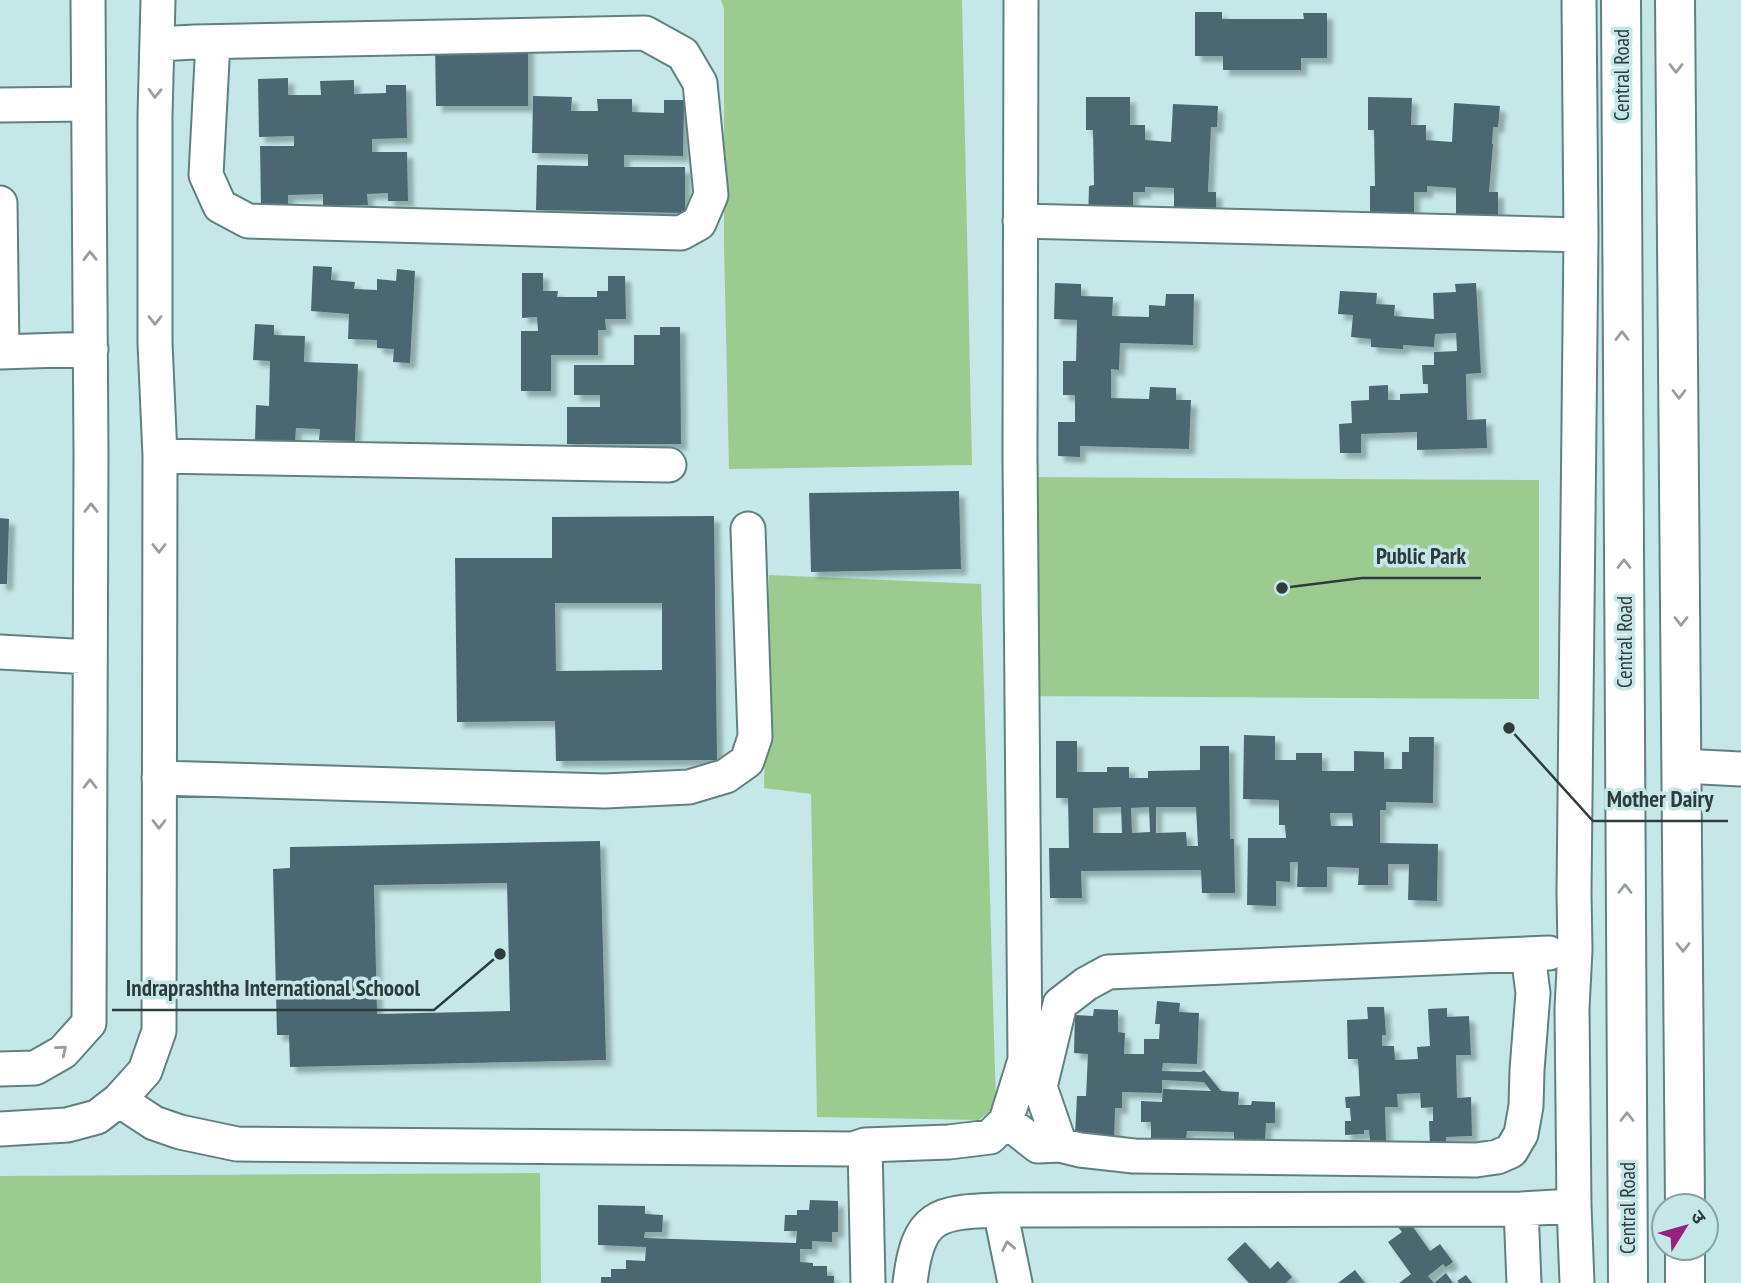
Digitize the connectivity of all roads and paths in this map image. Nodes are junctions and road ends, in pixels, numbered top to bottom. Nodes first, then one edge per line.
1 (88, 0) edge
2 (158, 0) edge
3 (1021, 0) edge
4 (1580, 0) edge
5 (1620, 0) edge
6 (1675, 0) edge
7 (213, 43) junction
8 (157, 44) junction
9 (88, 104) junction
10 (0, 105) edge
11 (0, 203) edge
12 (1020, 221) junction
13 (1581, 235) junction
14 (91, 349) junction
15 (1, 352) edge
16 (160, 456) junction
17 (669, 465) dead end
18 (748, 529) dead end
19 (0, 652) edge
20 (90, 657) junction
21 (1576, 729) junction
22 (1625, 733) junction
23 (1682, 766) junction
24 (1741, 769) edge
25 (159, 778) junction
26 (1575, 950) junction
27 (1528, 954) junction
28 (0, 1069) edge
29 (119, 1100) junction
30 (1006, 1121) junction
31 (0, 1129) edge
32 (865, 1145) junction
33 (1060, 1145) junction
34 (1685, 1192) edge
35 (1574, 1206) junction
36 (1521, 1209) junction
37 (1000, 1210) junction
38 (1685, 1262) edge
39 (867, 1283) edge
40 (910, 1283) edge
41 (1015, 1283) edge
42 (1524, 1283) edge
43 (1577, 1283) edge
44 (1628, 1283) edge
45 (1685, 1283) edge

1 - 9 street
2 - 8 street
3 - 12 street
4 - 13 street
22 -> 5 main road, Central Road
6 -> 23 main road
7 - 7 street
7 - 8 street
8 -> 16 street
9 - 10 street
14 -> 9 street
11 - 15 street
12 - 13 street
12 - 30 street
13 - 21 street
14 - 15 street
20 -> 14 street
16 - 17 street
16 -> 25 street
18 - 25 street
19 - 20 street
28 -> 20 street
21 - 22 street
21 - 26 street
44 -> 22 main road, Central Road
23 - 24 street
23 -> 34 main road
25 -> 29 street
26 - 27 street
26 - 35 street
27 - 33 street
27 - 33 street
29 - 31 street
29 - 32 street
30 - 32 street
30 - 33 street
32 - 39 street
35 - 36 street
35 - 43 street
36 - 37 street
36 - 42 street
37 - 40 street
41 -> 37 street
38 - 45 main road

